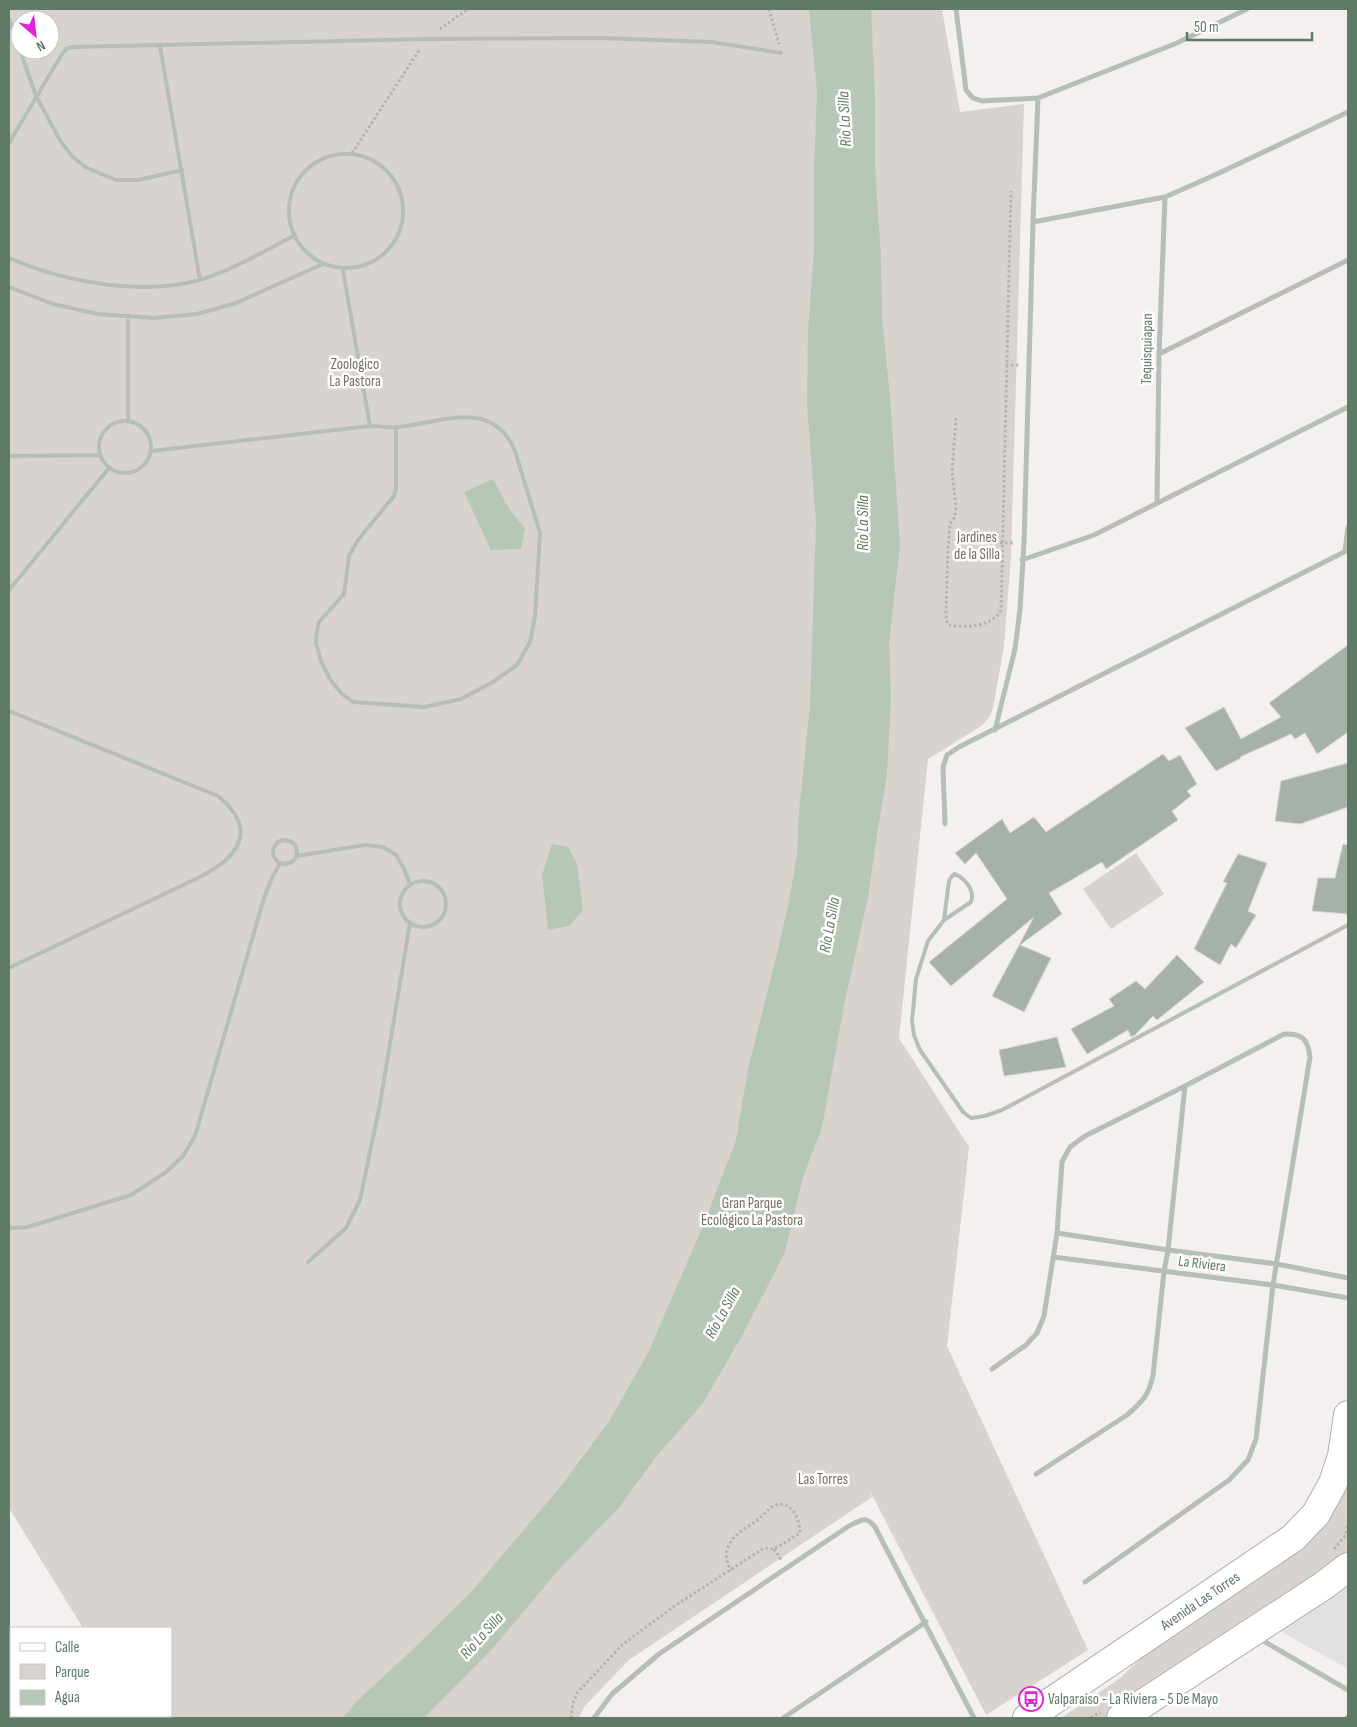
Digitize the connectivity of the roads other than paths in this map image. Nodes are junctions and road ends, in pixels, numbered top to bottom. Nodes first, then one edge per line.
1 (956, 9) edge
2 (1247, 9) edge
3 (9, 19) edge
4 (160, 46) junction
5 (781, 53) road end
6 (36, 96) junction
7 (1038, 98) junction
8 (1348, 112) edge
9 (9, 143) edge
10 (182, 170) junction
11 (1165, 197) junction
12 (1033, 222) junction
13 (292, 236) junction
14 (9, 258) edge
15 (1348, 260) edge
16 (323, 264) junction
17 (343, 270) junction
18 (200, 280) junction
19 (9, 287) edge
20 (128, 316) junction
21 (1159, 354) junction
22 (1348, 407) edge
23 (128, 421) junction
24 (370, 426) junction
25 (396, 427) junction
26 (151, 451) junction
27 (100, 455) junction
28 (9, 456) edge
29 (109, 468) junction
30 (1157, 503) junction
31 (1348, 527) edge
32 (1347, 551) edge
33 (1022, 560) junction
34 (9, 590) edge
35 (9, 711) edge
36 (995, 730) junction
37 (945, 824) dead end
38 (297, 856) junction
39 (280, 863) junction
40 (410, 884) junction
41 (944, 920) junction
42 (410, 923) junction
43 (1348, 925) edge
44 (9, 968) edge
45 (1184, 1086) junction
46 (9, 1228) edge
47 (1057, 1233) junction
48 (1168, 1250) junction
49 (1053, 1257) junction
50 (308, 1262) dead end
51 (1277, 1264) junction
52 (1164, 1272) junction
53 (1348, 1278) edge
54 (1273, 1285) junction
55 (1348, 1298) edge
56 (992, 1369) dead end
57 (1348, 1415) edge
58 (1036, 1474) dead end
59 (1348, 1567) edge
60 (1086, 1582) dead end
61 (926, 1622) junction
62 (1251, 1633) junction
63 (1348, 1690) edge
64 (594, 1718) edge
65 (784, 1718) edge
66 (974, 1718) edge
67 (1027, 1718) edge
68 (1122, 1718) edge

1 - 7 street
2 - 7 street
3 - 6 lane
4 - 5 lane
4 - 6 lane
4 - 10 lane
6 - 9 lane
6 - 10 lane
7 - 12 street
8 - 11 street
10 - 18 lane
11 - 12 street
11 - 21 street, Tequisquiapan
12 - 33 street
13 - 16 lane
13 - 17 lane
13 - 18 lane
14 - 18 lane
15 - 21 street
16 - 17 lane
16 - 20 lane
17 - 24 lane
19 - 20 lane
20 - 23 lane
21 - 30 street, Tequisquiapan
22 - 30 street
23 - 26 lane
23 - 27 lane
24 - 25 lane
24 - 26 lane
25 - 25 lane
26 - 29 lane
27 - 28 lane
27 - 29 lane
29 - 34 lane
30 - 33 street
31 - 32 street
32 - 36 street
33 - 36 street
35 - 44 lane
36 - 37 street
38 - 39 lane
38 - 39 lane
38 - 40 lane
39 - 46 lane
40 - 42 lane
40 - 42 lane
41 - 41 lane
41 - 43 lane
42 - 50 lane
45 - 47 street
45 - 48 street
45 - 51 street
47 - 48 street, La Riviera
47 - 49 street
48 - 51 street, La Riviera
48 - 52 street
49 - 52 street, La Riviera
49 - 56 street
51 - 53 street, La Riviera
51 - 54 street
52 - 54 street, La Riviera
52 - 58 street
54 - 55 street, La Riviera
54 - 60 street
57 - 67 main road, Avenida Las Torres
59 - 62 main road
61 - 64 street
61 - 65 street
61 - 66 street
62 - 63 street
62 - 68 main road

